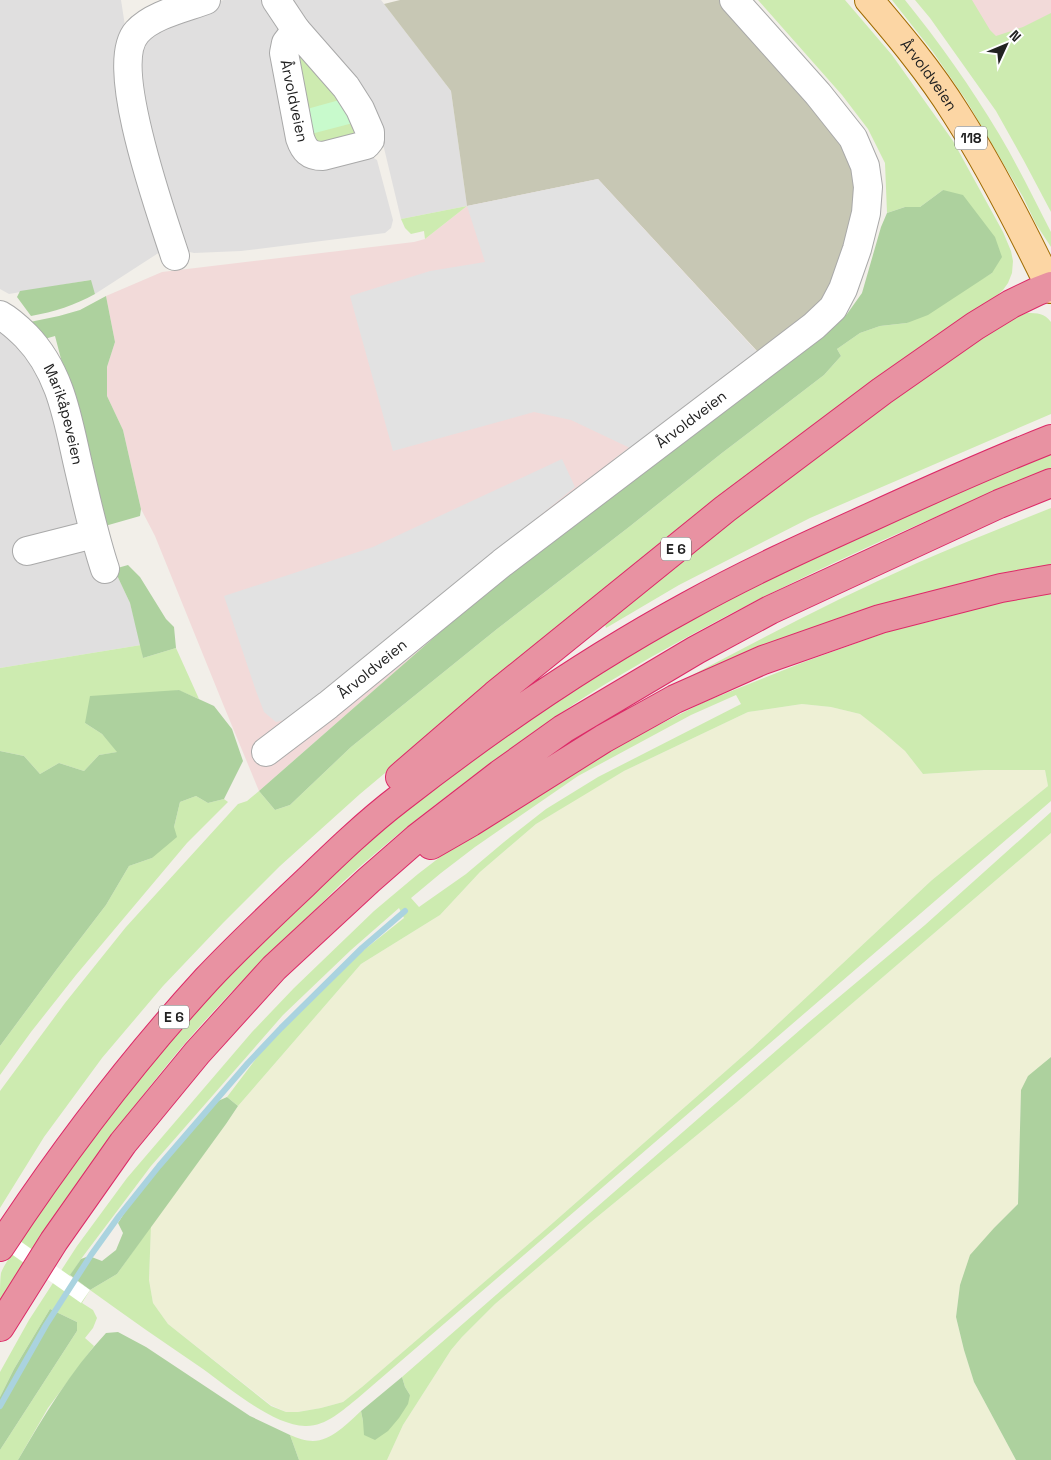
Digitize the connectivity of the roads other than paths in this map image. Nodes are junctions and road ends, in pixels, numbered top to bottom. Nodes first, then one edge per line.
1 (206, 0) edge
2 (276, 0) edge
3 (734, 0) edge
4 (869, 0) edge
5 (296, 30) dead end
6 (175, 256) dead end
7 (1051, 287) edge
8 (0, 315) edge
9 (1051, 438) edge
10 (1051, 483) edge
11 (94, 534) junction
12 (28, 551) dead end
13 (105, 569) dead end
14 (1051, 579) edge
15 (266, 752) dead end
16 (338, 852) junction
17 (369, 880) junction
18 (0, 1247) edge
19 (0, 1327) edge

1 - 6 street
2 - 5 street
3 - 15 street, Årvoldveien
4 - 7 main road, Årvoldveien / 118
7 - 16 highway, E 6
8 - 11 street, Marikåpeveien
9 - 16 highway, E 6
10 - 17 highway
11 - 12 street
11 - 13 street, Marikåpeveien
14 - 17 highway
16 - 18 highway, E 6
17 - 19 highway

